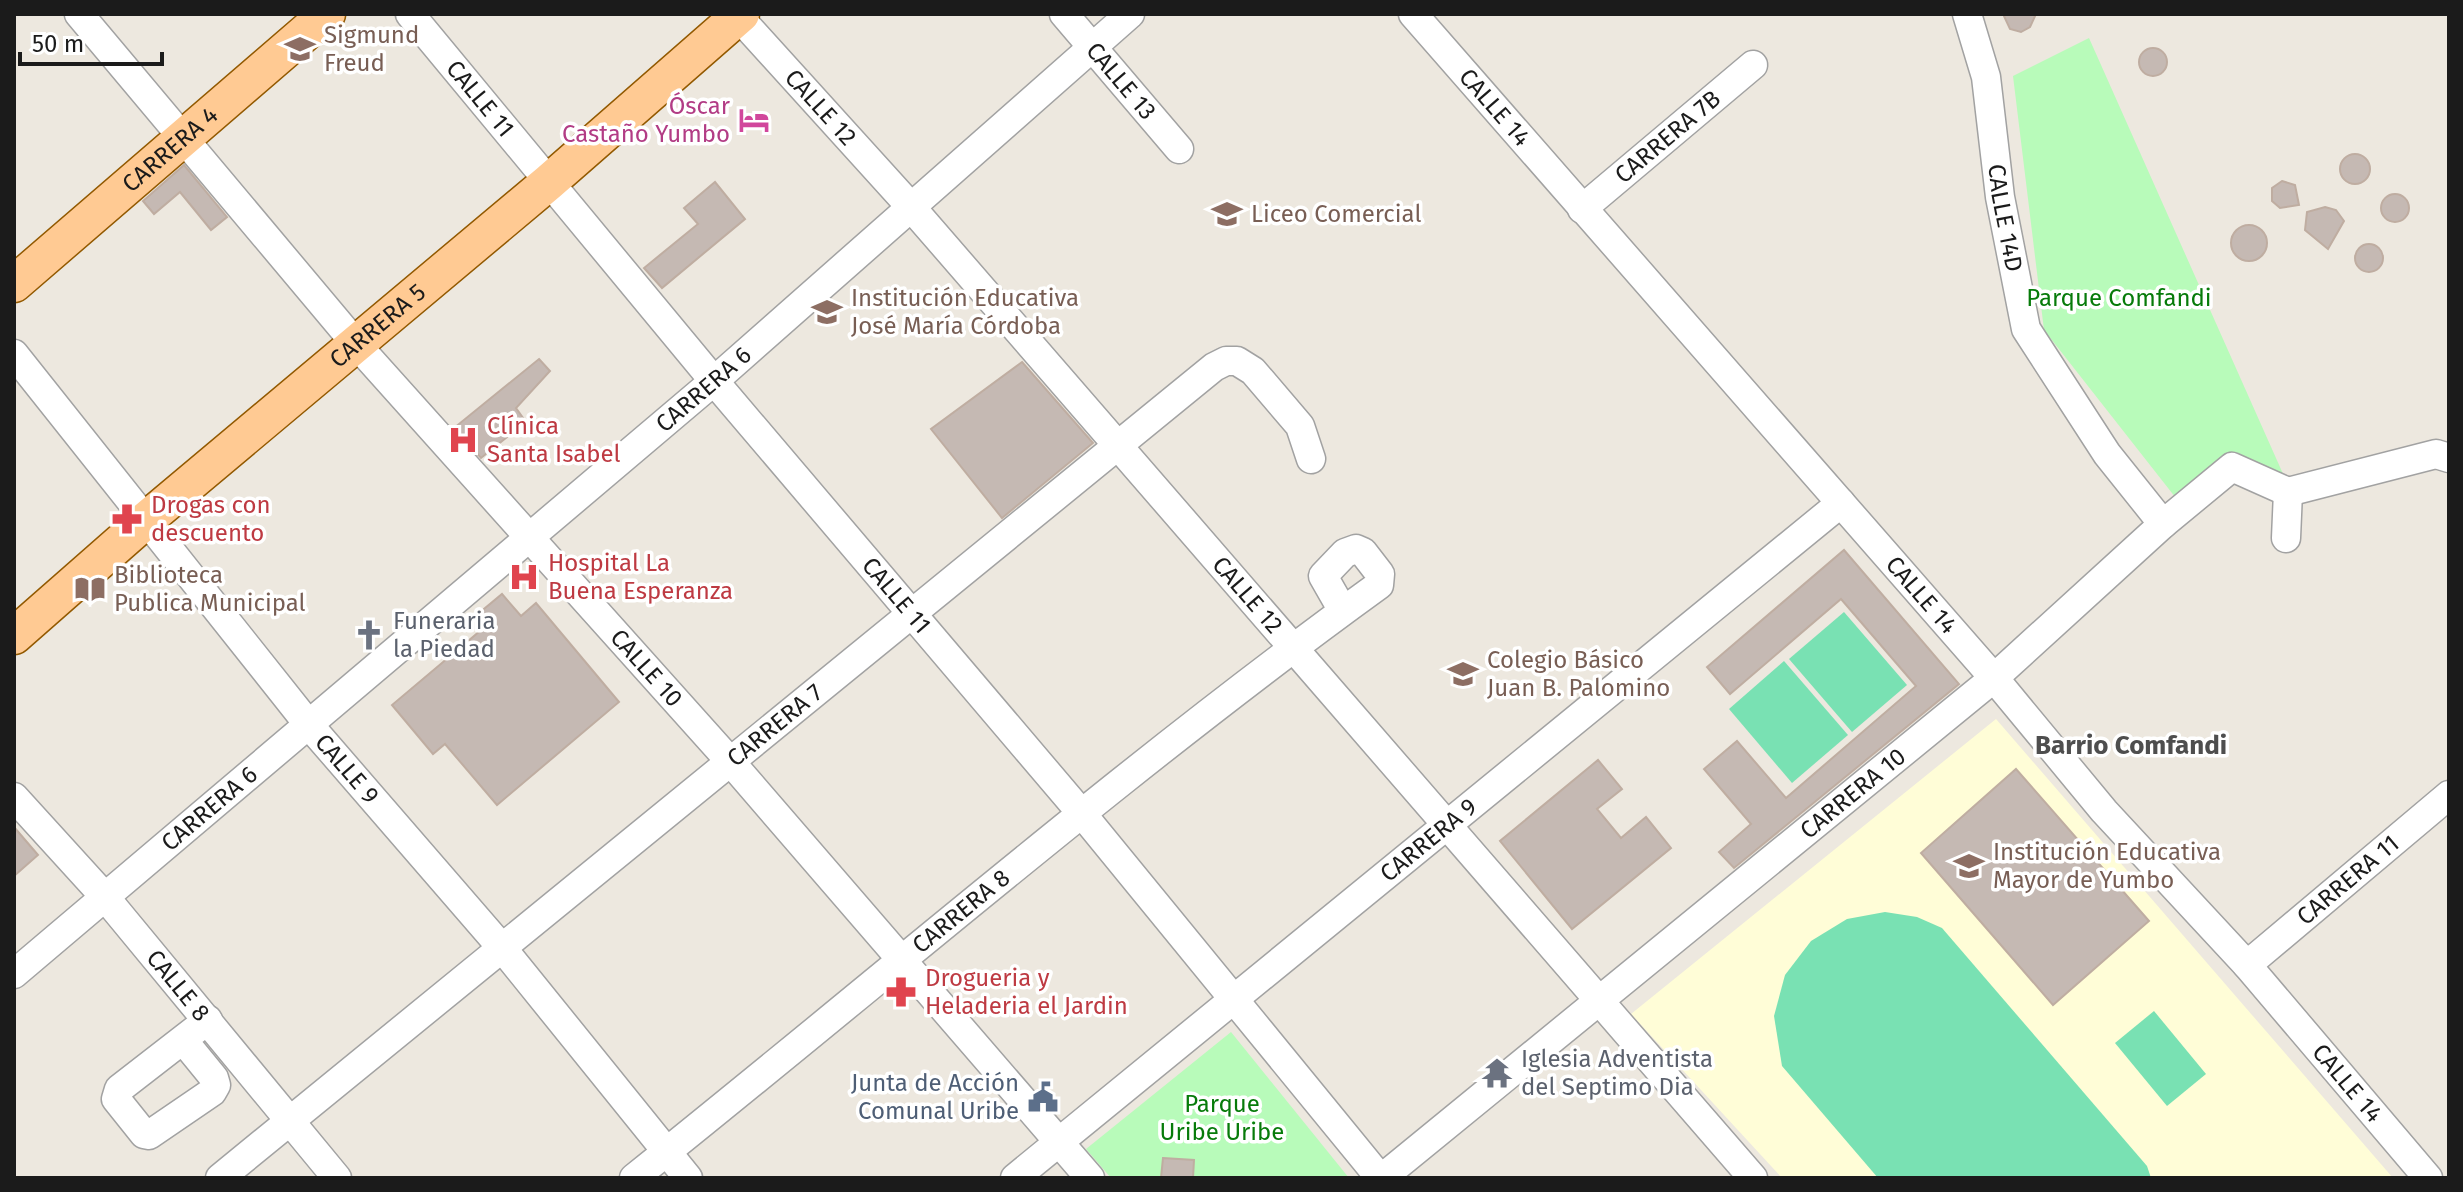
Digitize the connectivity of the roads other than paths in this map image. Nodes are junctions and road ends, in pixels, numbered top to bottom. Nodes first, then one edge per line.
1 (79, 14) edge
2 (327, 14) edge
3 (410, 14) edge
4 (1064, 14) edge
5 (1130, 14) edge
6 (1413, 14) edge
7 (1967, 14) edge
8 (738, 15) edge
9 (1092, 48) junction
10 (1753, 65) dead end
11 (181, 139) junction
12 (1179, 149) dead end
13 (549, 182) junction
14 (911, 207) junction
15 (1582, 209) junction
16 (14, 284) edge
17 (356, 344) junction
18 (14, 354) edge
19 (714, 381) junction
20 (1115, 446) junction
21 (2449, 458) edge
22 (1311, 459) dead end
23 (2288, 492) junction
24 (1841, 503) junction
25 (146, 520) junction
26 (2163, 524) junction
27 (529, 538) junction
28 (2286, 538) dead end
29 (1343, 611) dead end
30 (911, 613) junction
31 (14, 636) edge
32 (1292, 649) junction
33 (1994, 678) junction
34 (309, 725) junction
35 (729, 760) junction
36 (2449, 795) edge
37 (14, 797) edge
38 (1083, 815) junction
39 (1448, 824) junction
40 (105, 897) junction
41 (503, 949) junction
42 (901, 960) junction
43 (2247, 965) junction
44 (14, 974) edge
45 (1232, 1001) junction
46 (1600, 1001) junction
47 (208, 1020) junction
48 (183, 1040) dead end
49 (289, 1123) junction
50 (1059, 1143) junction
51 (666, 1151) junction
52 (1744, 1174) edge
53 (220, 1178) edge
54 (337, 1178) edge
55 (634, 1178) edge
56 (688, 1178) edge
57 (1015, 1178) edge
58 (1090, 1178) edge
59 (1381, 1178) edge
60 (2428, 1178) edge

1 - 11 street, CALLE 10
2 - 11 main road, CARRERA 4
3 - 13 street, CALLE 11
4 - 9 street, CALLE 13
5 - 9 street, CARRERA 6
6 - 15 street, CALLE 14
7 - 26 street, CALLE 14D
8 - 13 main road, CARRERA 5
8 - 14 street, CALLE 12
9 - 12 street, CALLE 13
9 - 14 street, CARRERA 6
10 - 15 street, CARRERA 7B
11 - 16 main road, CARRERA 4
11 - 17 street, CALLE 10
13 - 17 main road, CARRERA 5
13 - 19 street, CALLE 11
14 - 19 street, CARRERA 6
14 - 20 street, CALLE 12
15 - 24 street, CALLE 14
17 - 25 main road, CARRERA 5
17 - 27 street, CALLE 10
18 - 25 street, CALLE 9
19 - 27 street, CARRERA 6
19 - 30 street, CALLE 11
20 - 22 street, CARRERA 7
20 - 30 street, CARRERA 7
20 - 32 street, CALLE 12
21 - 23 street
23 - 26 street, CARRERA 10
23 - 28 street
24 - 33 street, CALLE 14
24 - 39 street, CARRERA 9
25 - 31 main road, CARRERA 5
25 - 34 street, CALLE 9
26 - 33 street, CARRERA 10
27 - 34 street, CARRERA 6
27 - 35 street, CALLE 10
29 - 32 street, CARRERA 8
30 - 35 street, CARRERA 7
30 - 38 street, CALLE 11
32 - 38 street, CARRERA 8
32 - 39 street, CALLE 12
33 - 43 street, CALLE 14
33 - 46 street, CARRERA 10
34 - 40 street, CARRERA 6
34 - 41 street, CALLE 9
35 - 41 street, CARRERA 7
35 - 42 street, CALLE 10
36 - 43 street, CARRERA 11
37 - 40 street, CALLE 8
38 - 42 street, CARRERA 8
38 - 45 street, CALLE 11
39 - 45 street, CARRERA 9
39 - 46 street, CALLE 12
40 - 44 street, CARRERA 6
40 - 47 street, CALLE 8
41 - 49 street, CARRERA 7
41 - 51 street, CALLE 9
42 - 50 street, CALLE 10
42 - 51 street, CARRERA 8
43 - 60 street, CALLE 14
45 - 50 street, CARRERA 9
45 - 59 street, CALLE 11
46 - 52 street, CALLE 12
46 - 59 street, CARRERA 10
47 - 48 street
47 - 49 street, CALLE 8
49 - 53 street, CARRERA 7
49 - 54 street, CALLE 8
50 - 57 street, CARRERA 9
50 - 58 street, CALLE 10
51 - 55 street, CARRERA 8
51 - 56 street, CALLE 9

